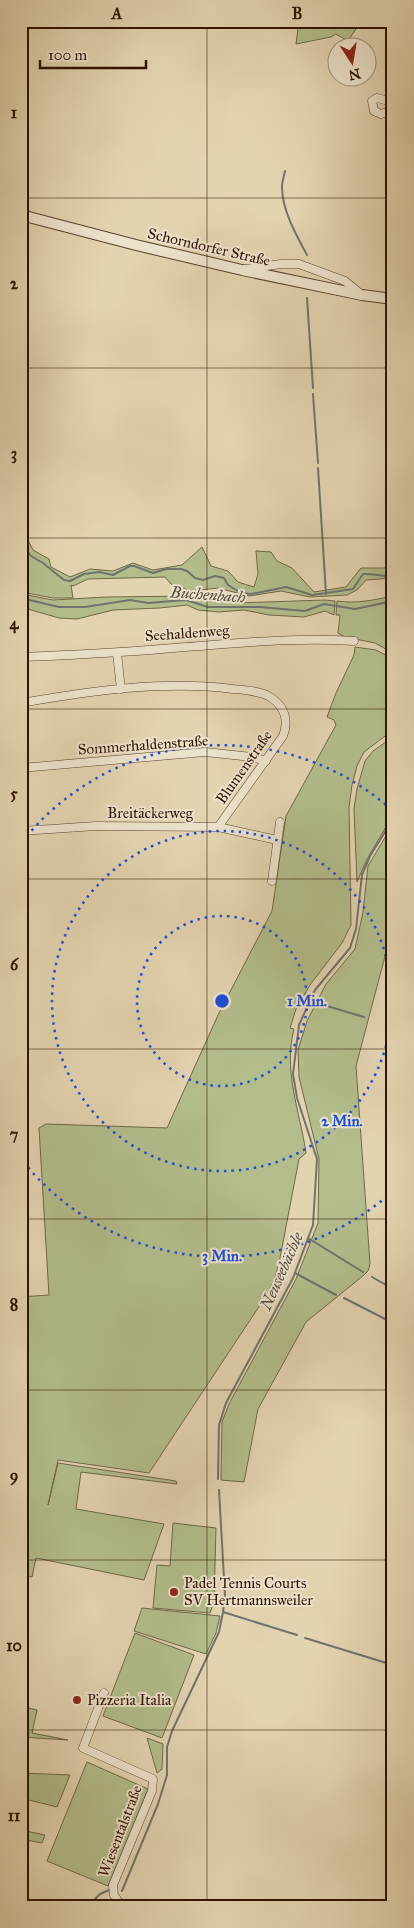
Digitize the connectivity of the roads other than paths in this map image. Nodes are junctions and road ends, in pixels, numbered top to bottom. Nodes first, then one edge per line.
1 (393, 102) edge
2 (393, 110) edge
3 (21, 215) edge
4 (242, 270) junction
5 (362, 295) junction
6 (393, 299) edge
7 (354, 641) dead end
8 (117, 653) junction
9 (21, 657) edge
10 (121, 689) junction
11 (21, 703) edge
12 (266, 761) junction
13 (21, 768) edge
14 (280, 822) dead end
15 (218, 827) junction
16 (21, 831) edge
17 (277, 840) junction
18 (272, 881) dead end
19 (104, 1693) dead end
20 (122, 1907) edge

1 - 2 street
3 - 4 street, Schorndorfer Straße
4 - 5 street, Schorndorfer Straße
4 - 5 street
5 - 6 street, Schorndorfer Straße
7 - 8 street, Seehaldenweg
8 - 9 street, Seehaldenweg
8 - 10 street
10 - 11 street, Blumenstraße
10 - 12 street, Blumenstraße
12 - 13 street, Sommerhaldenstraße
12 - 15 street, Blumenstraße
14 - 17 street
15 - 16 street, Breitäckerweg
15 - 17 street, Breitäckerweg
17 - 18 street
19 - 20 street, Wiesentalstraße

